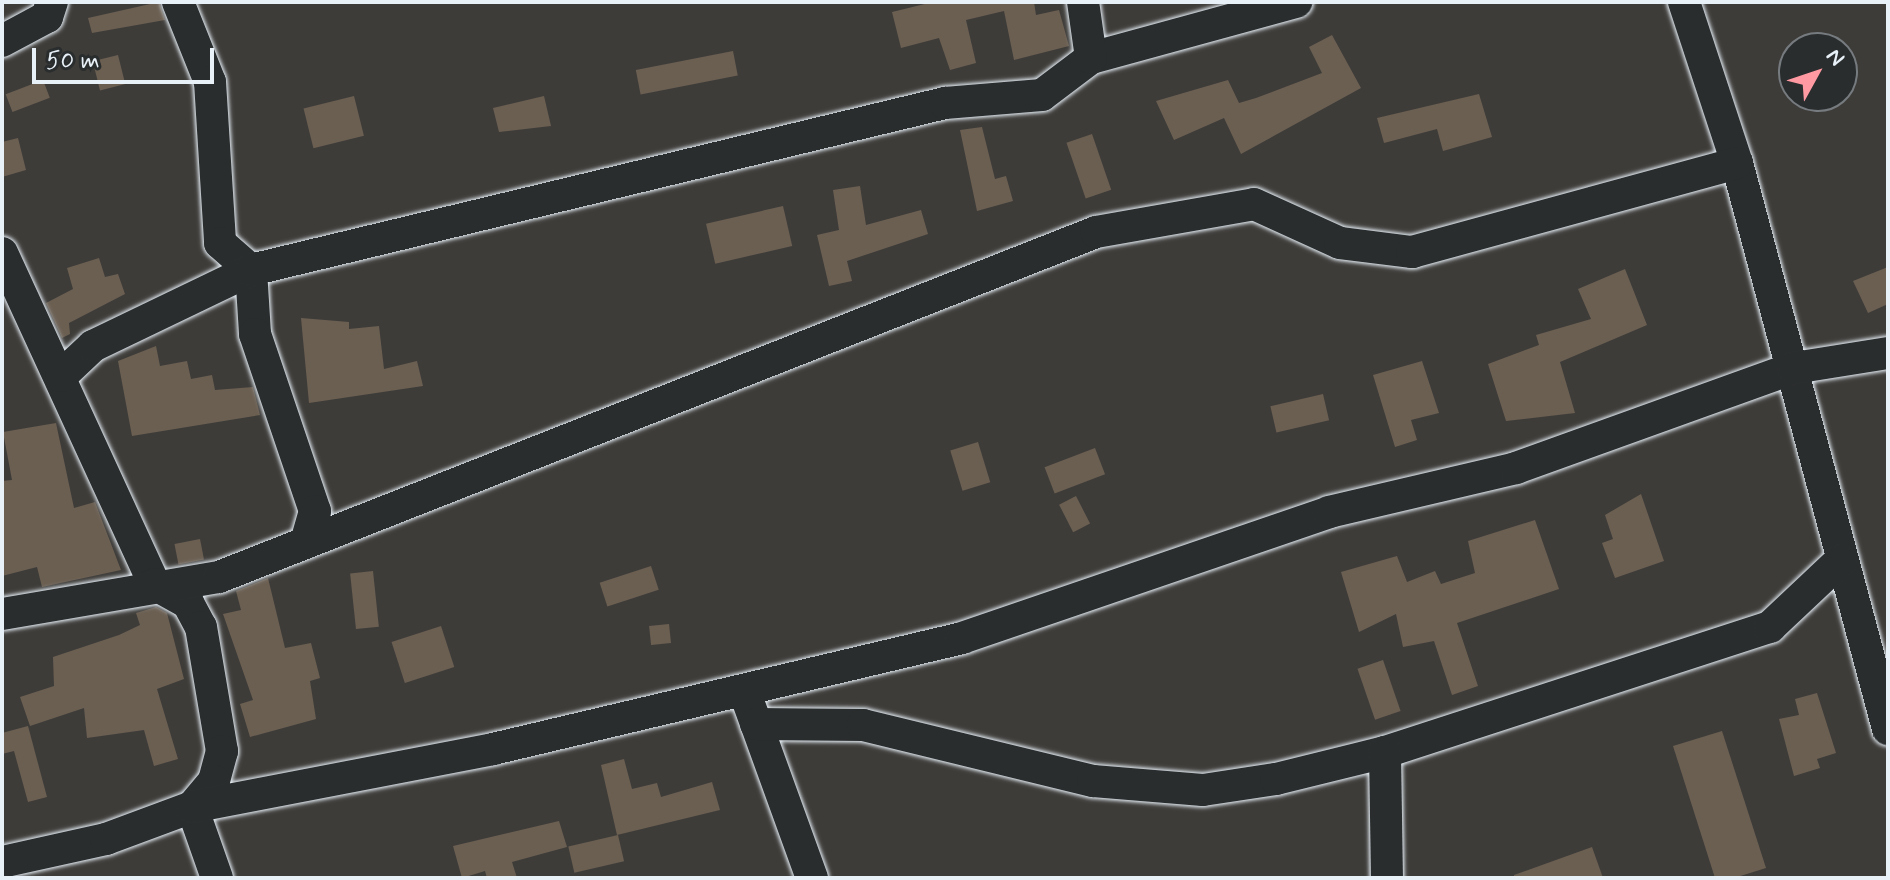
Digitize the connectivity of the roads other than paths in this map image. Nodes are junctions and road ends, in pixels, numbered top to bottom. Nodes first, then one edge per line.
1 (52, 2) edge
2 (178, 2) edge
3 (1083, 2) edge
4 (1296, 2) edge
5 (1684, 2) edge
6 (2, 41) edge
7 (1091, 58) junction
8 (1737, 163) junction
9 (2, 253) edge
10 (251, 270) junction
11 (10, 289) edge
12 (1888, 353) edge
13 (1794, 368) junction
14 (61, 376) junction
15 (306, 543) junction
16 (1840, 561) junction
17 (154, 584) junction
18 (2, 614) edge
19 (742, 686) junction
20 (756, 724) junction
21 (1888, 729) edge
22 (1385, 752) junction
23 (192, 807) junction
24 (2, 862) edge
25 (217, 878) edge
26 (812, 878) edge
27 (1387, 878) edge

1 - 6 street
2 - 10 street
3 - 7 street
4 - 7 street
5 - 8 street
7 - 10 street
8 - 13 street
8 - 15 street
9 - 11 street
10 - 14 street
10 - 15 street
11 - 14 street
12 - 13 street
13 - 16 street
13 - 19 street
14 - 17 street
15 - 17 street
16 - 21 street
16 - 22 street
17 - 18 street
17 - 23 street
19 - 20 street
19 - 23 street
20 - 22 street
20 - 26 street
22 - 27 street
23 - 24 street
23 - 25 street

